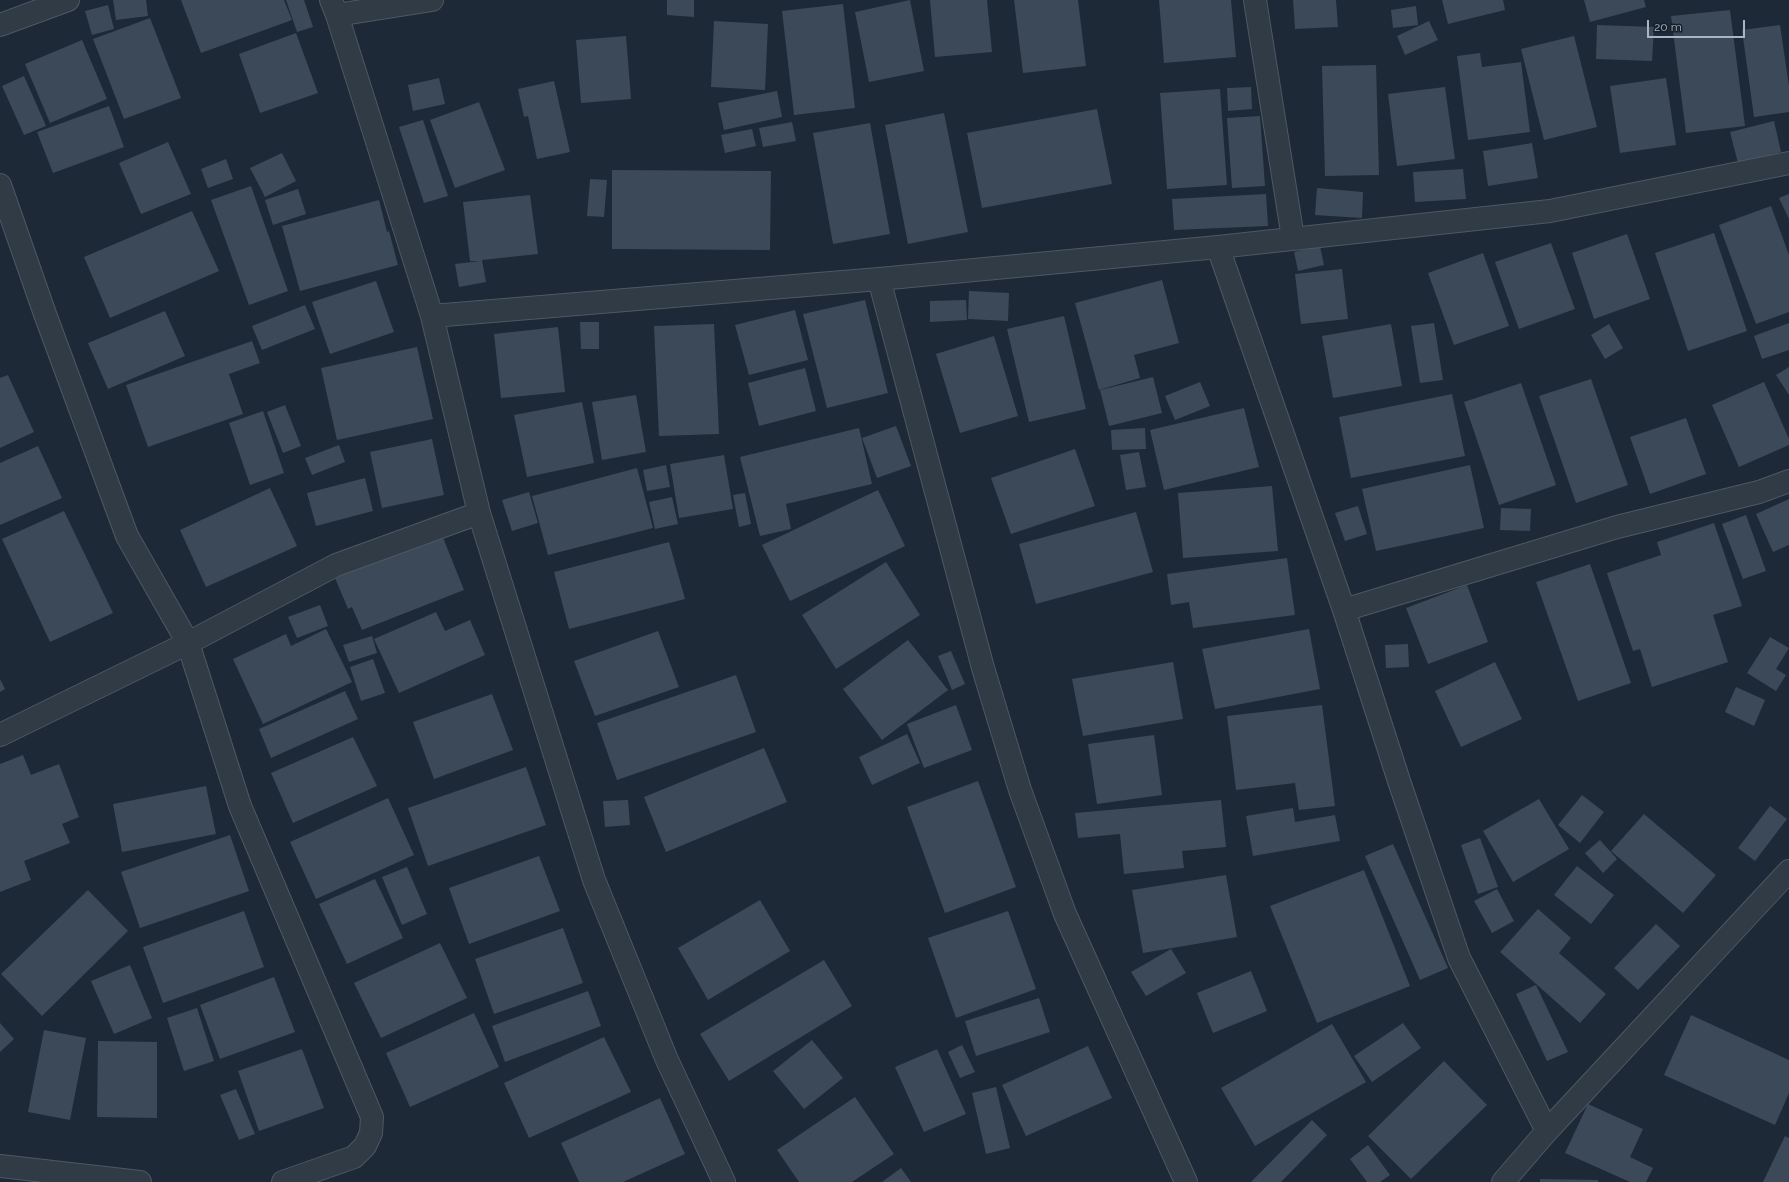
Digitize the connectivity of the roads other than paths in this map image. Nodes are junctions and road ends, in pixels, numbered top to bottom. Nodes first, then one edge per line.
1 (68, 0) edge
2 (432, 0) edge
3 (1255, 0) edge
4 (334, 8) edge
5 (0, 25) edge
6 (1789, 163) edge
7 (0, 185) edge
8 (1293, 238) junction
9 (1218, 247) junction
10 (879, 279) junction
11 (432, 316) junction
12 (1789, 481) edge
13 (479, 513) junction
14 (1344, 610) junction
15 (188, 643) junction
16 (0, 735) edge
17 (1789, 871) edge
18 (1547, 1131) junction
19 (0, 1166) edge
20 (140, 1182) edge
21 (283, 1182) edge
22 (724, 1182) edge
23 (1186, 1182) edge
24 (1503, 1182) edge

1 - 5 street
2 - 4 street
3 - 8 street
4 - 11 street
6 - 8 street
7 - 15 street
8 - 9 street
9 - 10 street
9 - 14 street
10 - 11 street
10 - 23 street
11 - 13 street
12 - 14 street
13 - 15 street
13 - 22 street
14 - 18 street
15 - 16 street
15 - 21 street
17 - 18 street
18 - 24 street
19 - 20 street

